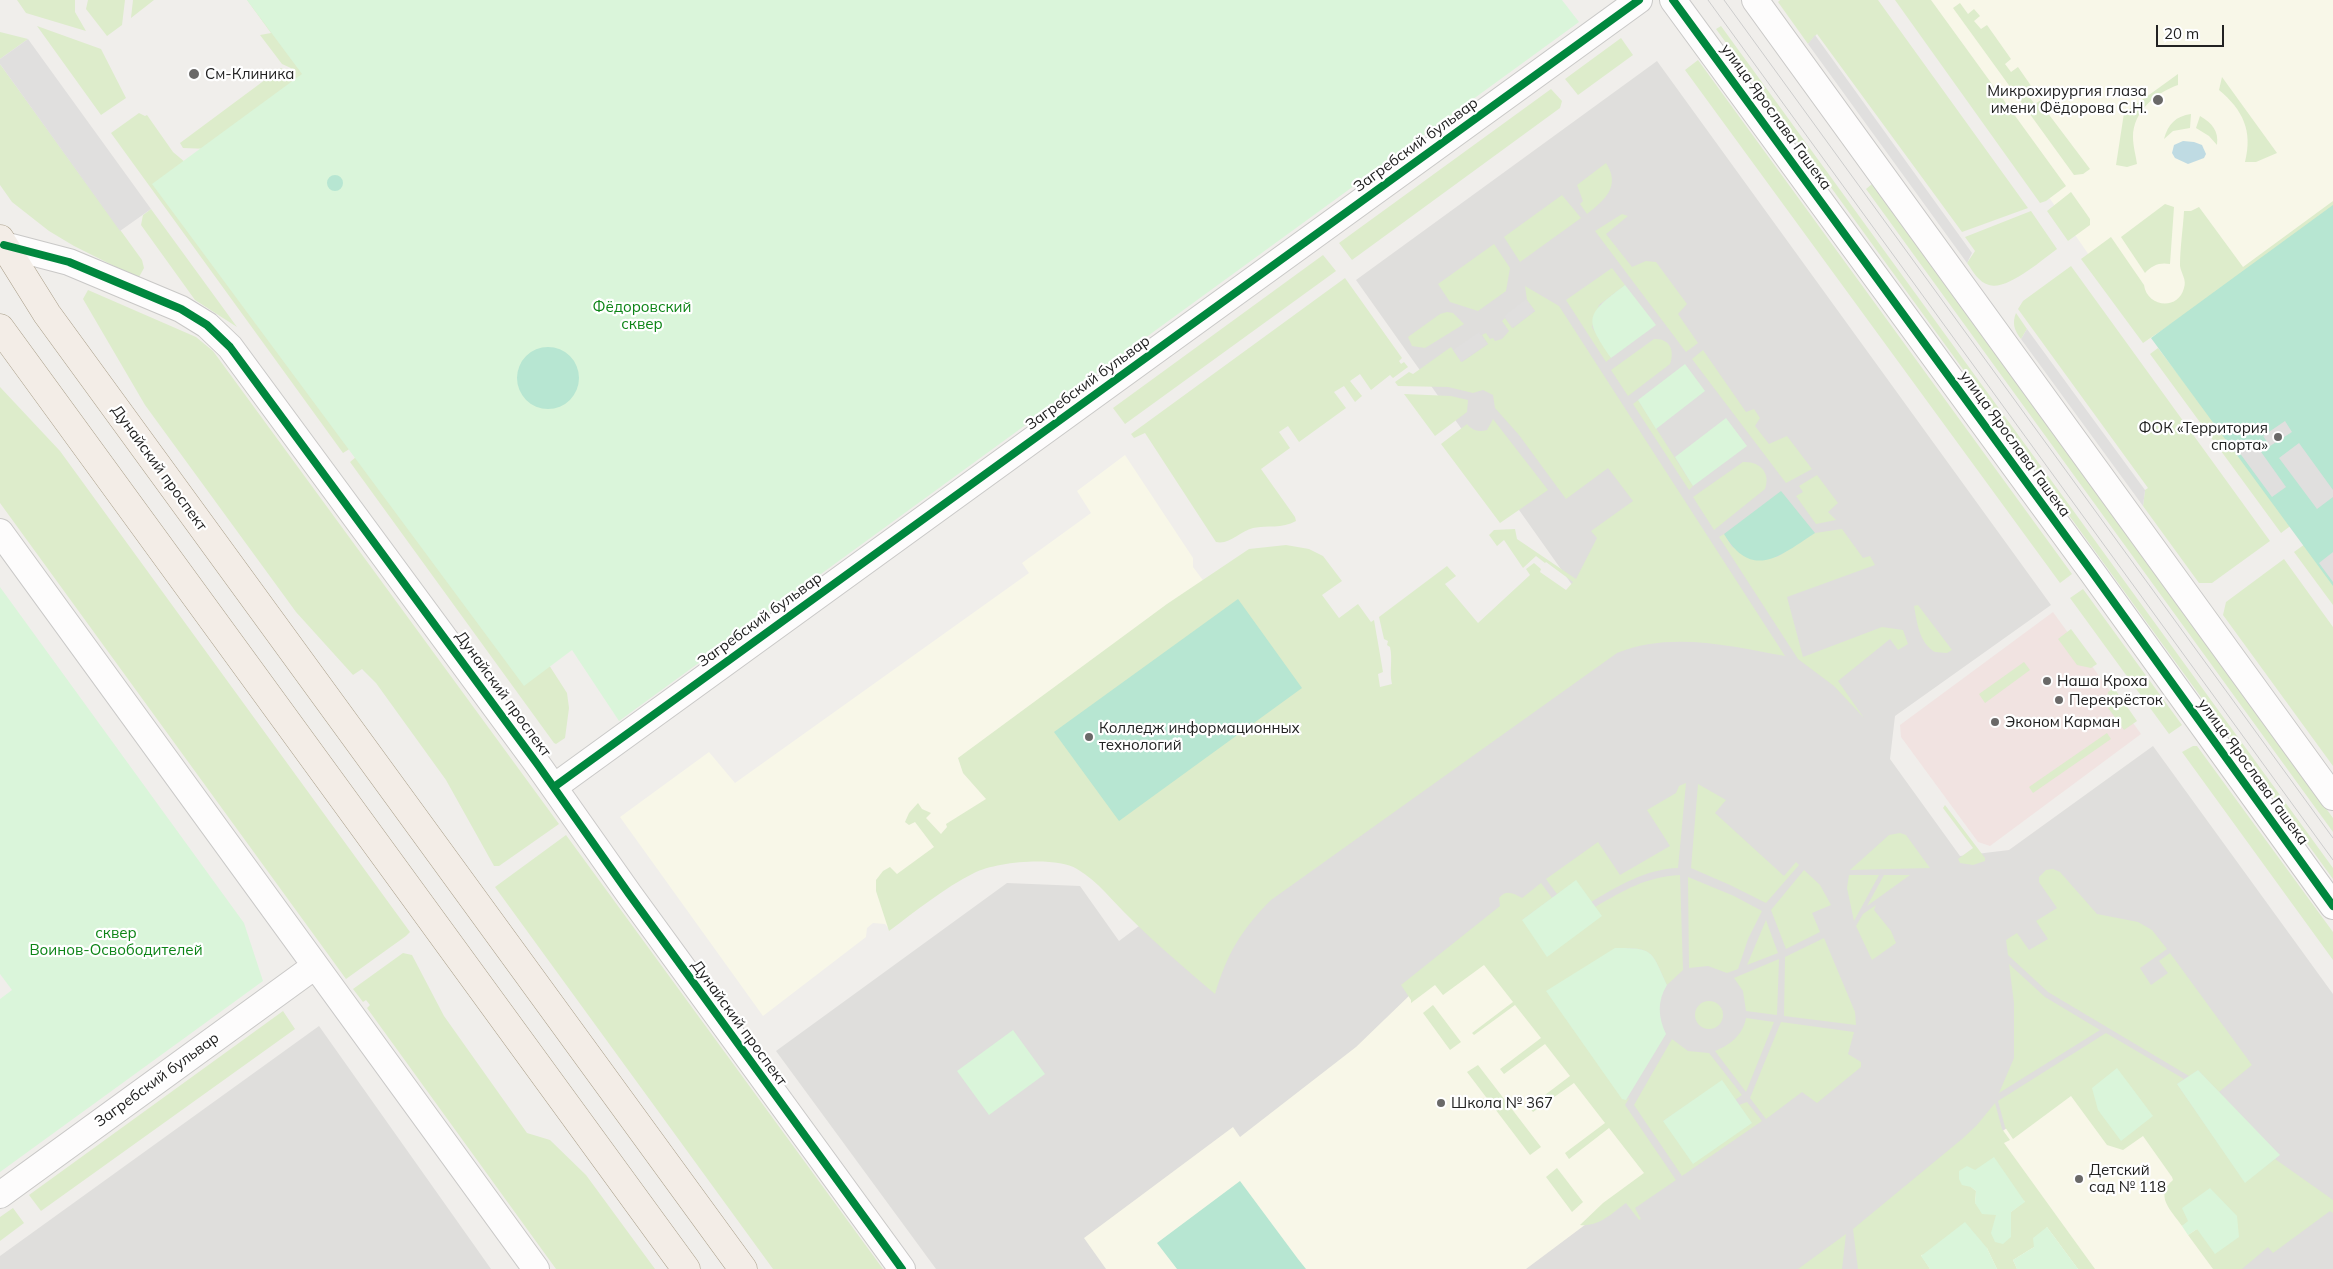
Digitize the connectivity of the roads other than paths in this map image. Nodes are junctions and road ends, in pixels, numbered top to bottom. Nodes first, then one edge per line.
1 (1639, 0) edge
2 (1673, 0) edge
3 (1755, 0) edge
4 (2, 242) edge
5 (0, 328) edge
6 (0, 532) edge
7 (554, 788) junction
8 (2333, 798) edge
9 (2333, 906) edge
10 (315, 966) junction
11 (0, 1195) edge
12 (536, 1269) edge
13 (686, 1269) edge
14 (743, 1269) edge
15 (902, 1269) edge

1 - 7 street, Загребский бульвар
2 - 9 street, улица Ярослава Гашека
3 - 8 street
4 - 7 street, Дунайский проспект
4 - 14 main road, Дунайский проспект
5 - 13 main road
6 - 10 street
7 - 15 street, Дунайский проспект
10 - 11 street, Загребский бульвар
10 - 12 street

